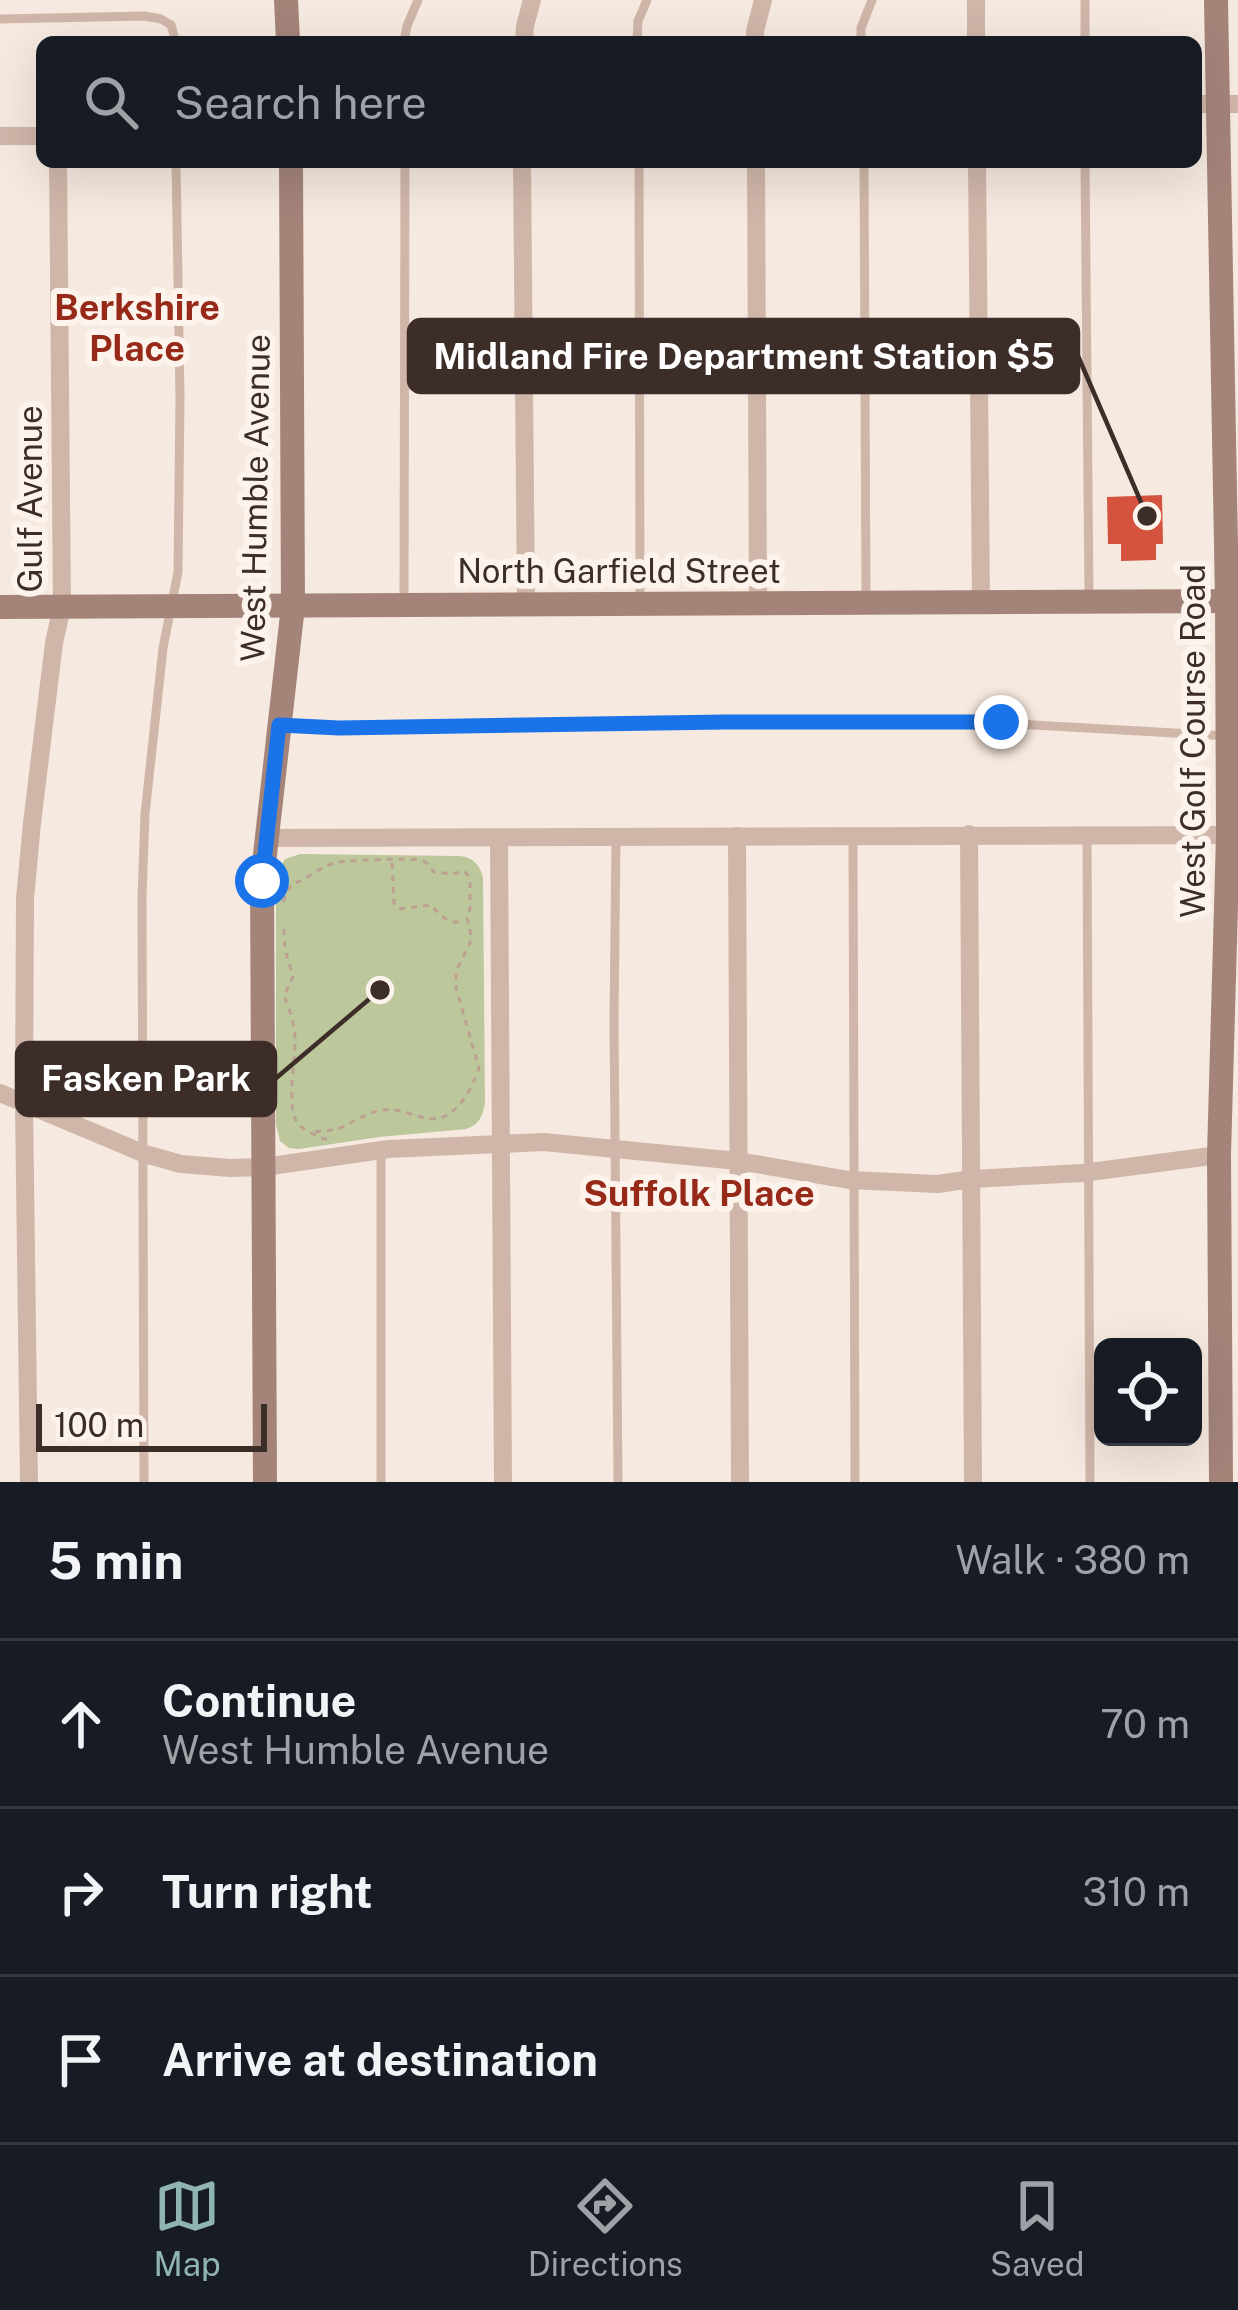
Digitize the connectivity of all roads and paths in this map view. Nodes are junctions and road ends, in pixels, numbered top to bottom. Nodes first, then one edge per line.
1 (286, 0) edge
2 (418, 0) edge
3 (532, 0) edge
4 (647, 0) edge
5 (763, 0) edge
6 (872, 0) edge
7 (976, 0) edge
8 (1084, 0) edge
9 (1216, 0) edge
10 (0, 19) edge
11 (174, 36) edge
12 (288, 36) edge
13 (405, 36) edge
14 (524, 36) edge
15 (638, 36) edge
16 (755, 36) edge
17 (861, 36) edge
18 (976, 36) edge
19 (1085, 36) edge
20 (1217, 104) edge
21 (0, 136) edge
22 (36, 136) edge
23 (58, 168) edge
24 (176, 168) edge
25 (291, 168) edge
26 (405, 168) edge
27 (522, 168) edge
28 (639, 168) edge
29 (756, 168) edge
30 (864, 168) edge
31 (977, 168) edge
32 (1084, 168) edge
33 (1230, 339) edge
34 (1233, 601) edge
35 (981, 602) junction
36 (1089, 602) junction
37 (758, 603) junction
38 (866, 603) junction
39 (640, 604) junction
40 (526, 605) junction
41 (171, 606) junction
42 (293, 606) junction
43 (404, 606) junction
44 (0, 607) edge
45 (62, 607) junction
46 (279, 725) junction
47 (1233, 736) edge
48 (969, 834) junction
49 (736, 836) junction
50 (853, 836) junction
51 (1087, 836) junction
52 (266, 838) junction
53 (499, 838) junction
54 (616, 838) junction
55 (1231, 851) edge
56 (392, 861) junction
57 (422, 905) junction
58 (283, 912) dead end
59 (422, 916) dead end
60 (467, 918) junction
61 (283, 925) dead end
62 (0, 1093) edge
63 (24, 1103) junction
64 (501, 1142) junction
65 (616, 1148) junction
66 (381, 1149) junction
67 (145, 1154) junction
68 (1220, 1155) junction
69 (738, 1161) junction
70 (264, 1167) junction
71 (1088, 1172) junction
72 (972, 1179) junction
73 (853, 1180) junction
74 (1229, 1349) edge
75 (29, 1482) edge
76 (144, 1482) edge
77 (265, 1482) edge
78 (381, 1482) edge
79 (503, 1482) edge
80 (619, 1482) edge
81 (740, 1482) edge
82 (855, 1482) edge
83 (973, 1482) edge
84 (1090, 1482) edge
85 (1221, 1482) edge

1 - 12 main road
2 - 13 lane
3 - 14 street
4 - 15 lane
5 - 16 street
6 - 17 lane
7 - 18 street
8 - 19 lane
9 - 20 main road, West Golf Course Road
10 - 11 lane
20 - 33 main road, West Golf Course Road
21 - 22 street
23 - 45 street, Gulf Avenue
24 - 41 lane
25 - 42 main road, West Humble Avenue
26 - 43 lane
27 - 40 street
28 - 39 lane
29 - 37 street
30 - 38 lane
31 - 35 street
32 - 36 lane
33 - 34 main road, West Golf Course Road
34 - 36 main road, North Garfield Street
34 - 47 main road, West Golf Course Road
35 - 36 main road, North Garfield Street
35 - 38 main road, North Garfield Street
37 - 38 main road, North Garfield Street
37 - 39 main road, North Garfield Street
39 - 40 main road, North Garfield Street
40 - 43 main road, North Garfield Street
41 - 42 main road, North Garfield Street
41 - 45 main road, North Garfield Street
41 - 67 lane
42 - 43 main road, North Garfield Street
42 - 46 main road, West Humble Avenue
44 - 45 main road, North Garfield Street
45 - 63 street, Gulf Avenue
46 - 47 lane
46 - 52 main road, West Humble Avenue
47 - 55 main road, West Golf Course Road
48 - 50 street
48 - 51 street
48 - 72 street
49 - 50 street
49 - 54 street
49 - 69 street
50 - 73 lane
51 - 55 street
51 - 71 lane
52 - 53 street
52 - 70 main road, West Humble Avenue
53 - 54 street
53 - 64 street
54 - 65 lane
55 - 68 main road, West Golf Course Road
56 - 57 path
56 - 58 path
56 - 60 path
57 - 59 path
57 - 60 path
60 - 61 path
62 - 63 street
63 - 67 street
63 - 75 street, Gulf Avenue
64 - 65 street
64 - 66 street
64 - 79 street
65 - 69 street
65 - 80 lane
66 - 70 street
66 - 78 lane
67 - 70 street
67 - 76 lane
68 - 71 street
68 - 74 main road, West Golf Course Road
69 - 73 street
69 - 81 street
70 - 77 main road, West Humble Avenue
71 - 72 street
71 - 84 lane
72 - 73 street
72 - 83 street
73 - 82 lane
74 - 85 main road, West Golf Course Road

